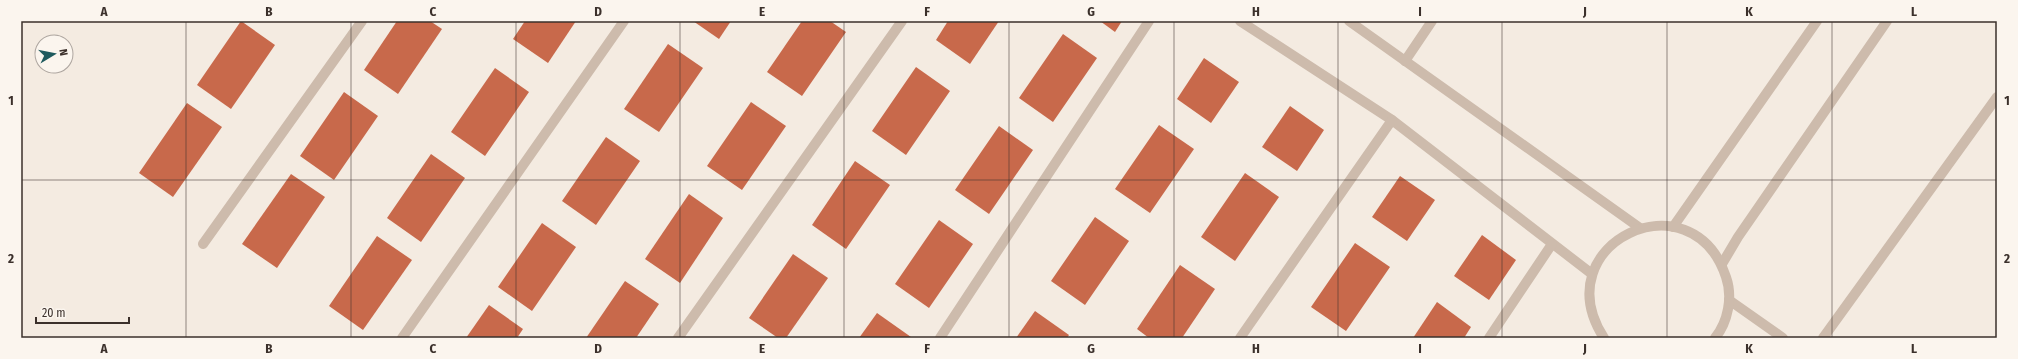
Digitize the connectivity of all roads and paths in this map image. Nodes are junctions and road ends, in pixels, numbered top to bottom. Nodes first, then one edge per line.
1 (362, 21) edge
2 (624, 21) edge
3 (902, 21) edge
4 (1149, 21) edge
5 (1240, 21) edge
6 (1349, 21) edge
7 (1432, 21) edge
8 (1817, 21) edge
9 (1887, 21) edge
10 (1405, 61) junction
11 (1997, 97) edge
12 (1392, 120) junction
13 (1673, 227) junction
14 (1640, 228) junction
15 (203, 244) dead end
16 (1552, 244) junction
17 (1722, 264) junction
18 (1592, 274) junction
19 (1729, 300) junction
20 (402, 338) edge
21 (678, 338) edge
22 (940, 338) edge
23 (1240, 338) edge
24 (1489, 338) edge
25 (1604, 338) edge
26 (1715, 338) edge
27 (1783, 338) edge
28 (1823, 338) edge

1 - 15 street
2 - 20 street
3 - 21 street
4 - 22 street
5 - 12 street
6 - 10 street
7 - 10 street
8 - 13 street
9 - 17 street
10 - 14 street
11 - 28 street
12 - 16 street
12 - 23 street
13 - 14 street
13 - 17 street
14 - 18 street
16 - 18 street
16 - 24 street
17 - 19 street
18 - 25 street
19 - 26 street
19 - 27 street

